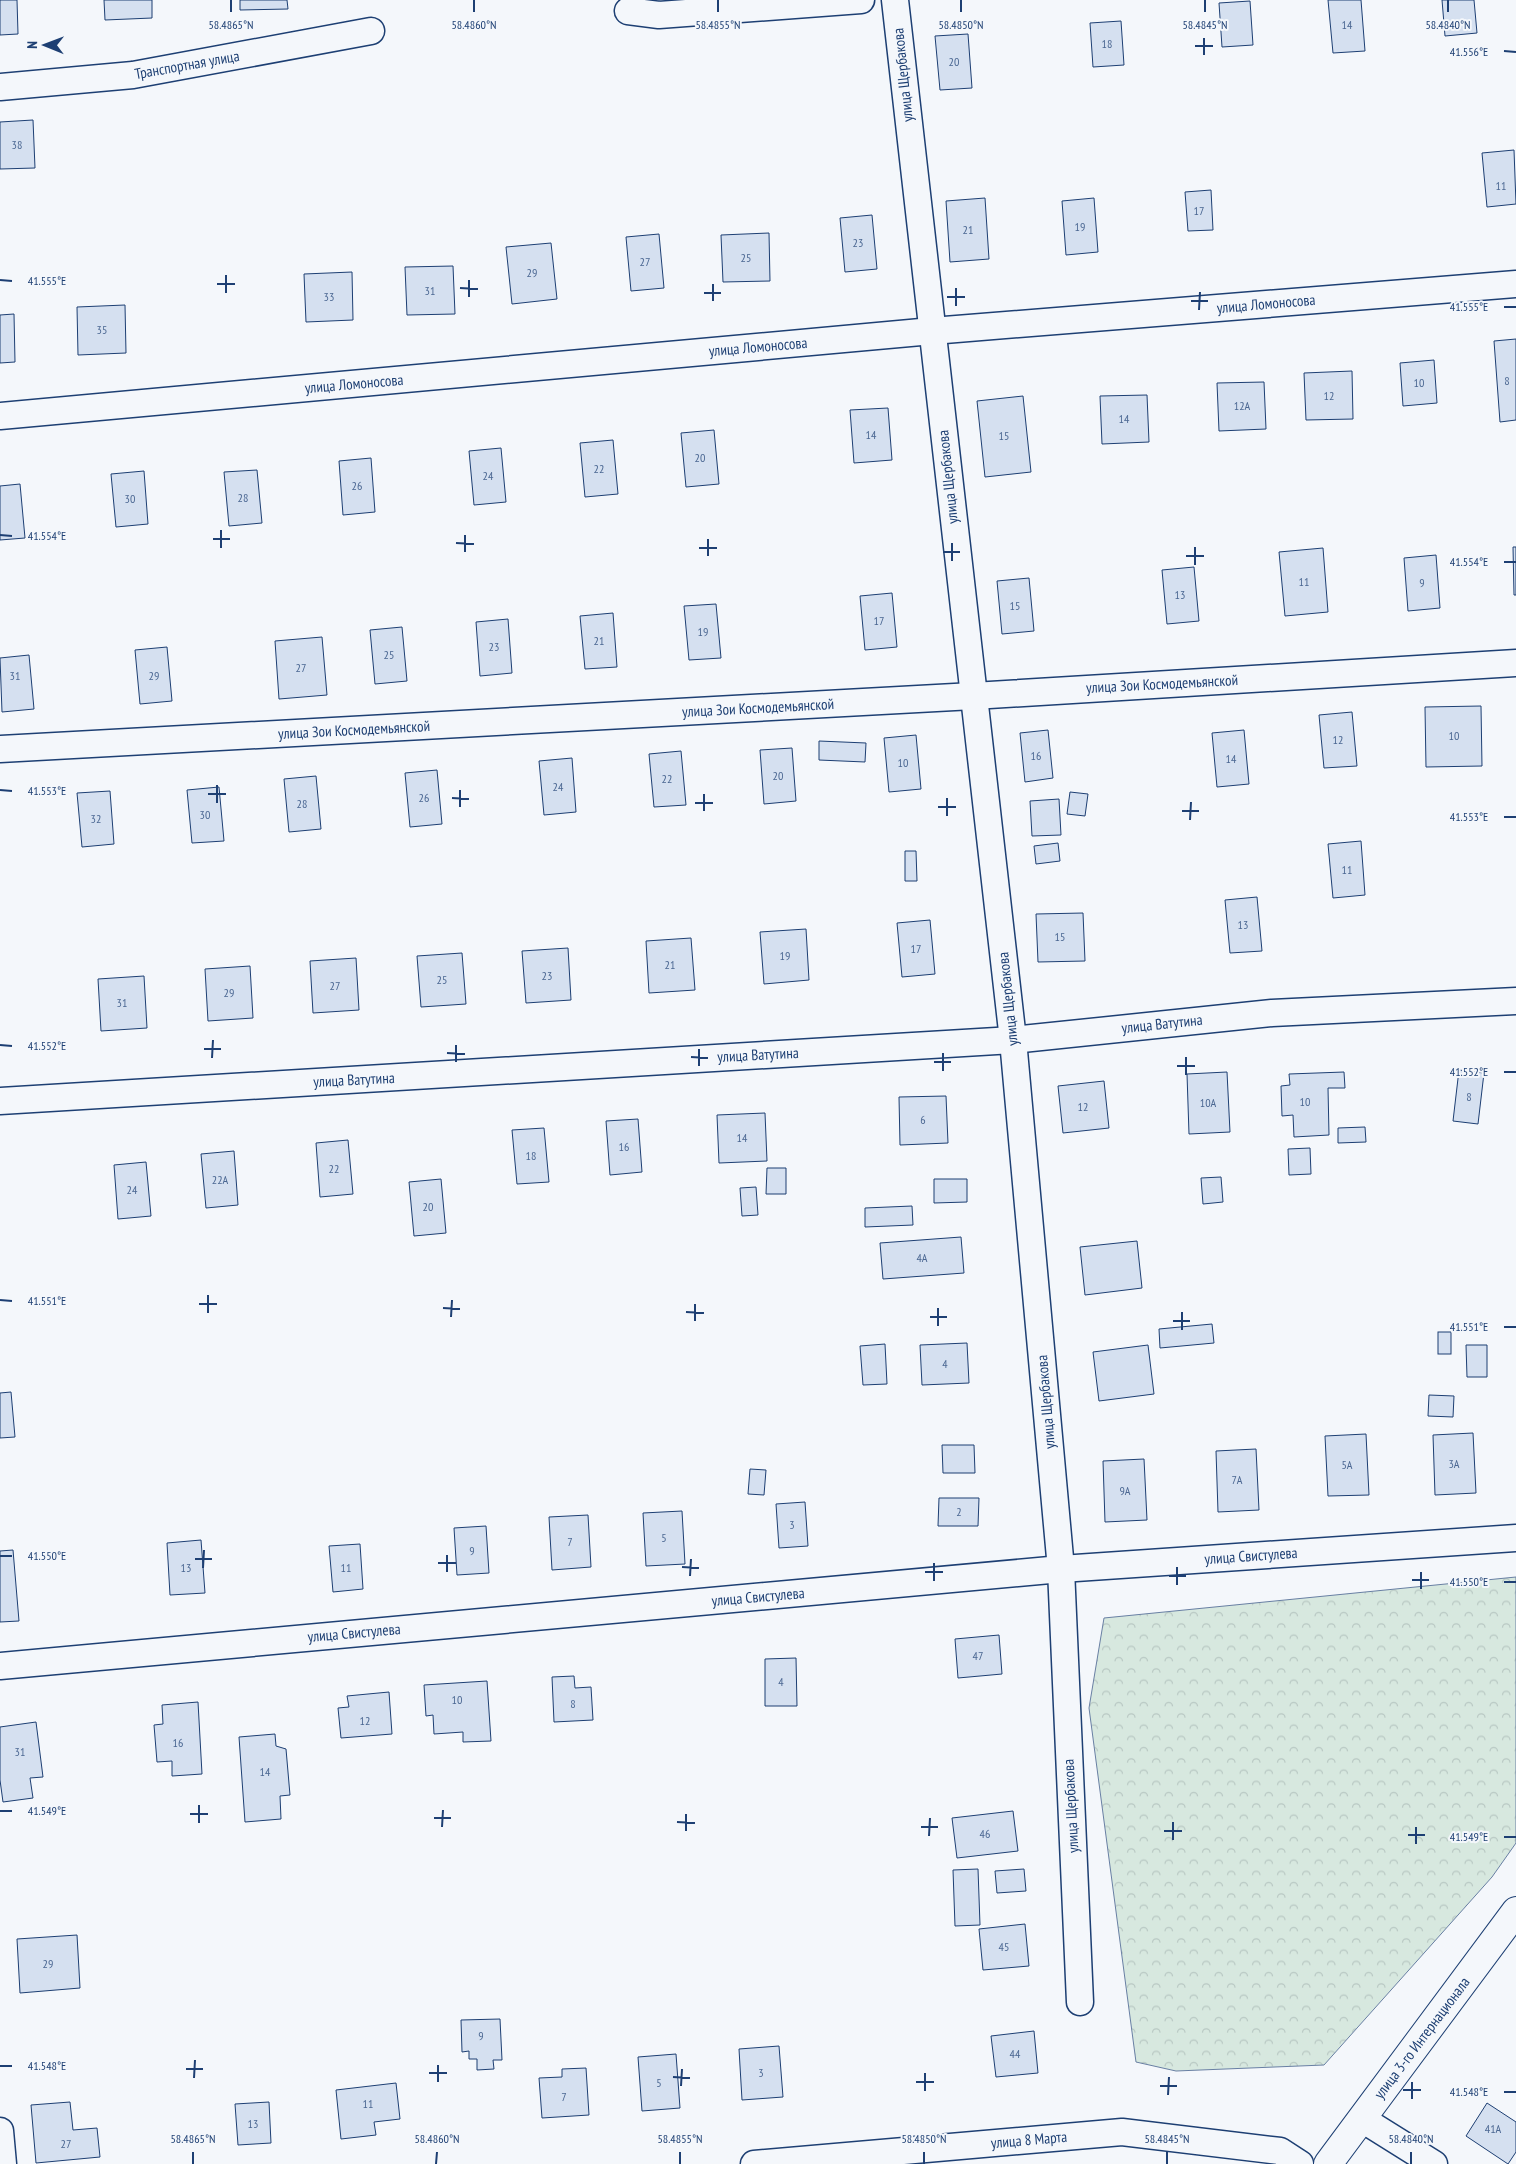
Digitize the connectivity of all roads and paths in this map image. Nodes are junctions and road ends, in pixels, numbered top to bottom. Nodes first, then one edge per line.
1 (861, 0) edge
2 (895, 0) edge
3 (628, 11) dead end
4 (371, 31) dead end
5 (0, 88) edge
6 (1516, 284) edge
7 (932, 332) junction
8 (0, 416) edge
9 (1516, 663) edge
10 (973, 696) junction
11 (0, 749) edge
12 (1516, 1001) edge
13 (1013, 1040) junction
14 (0, 1101) edge
15 (1516, 1538) edge
16 (1060, 1569) junction
17 (0, 1666) edge
18 (1516, 1911) edge
19 (1080, 2002) dead end
20 (1362, 2119) junction
21 (0, 2131) edge
22 (4, 2164) edge
23 (754, 2164) edge
24 (1300, 2164) edge
25 (1328, 2164) edge
26 (1434, 2164) edge

1 - 3 street
2 - 7 street, улица Щербакова
4 - 5 street, Транспортная улица
6 - 7 street, улица Ломоносова
7 - 8 street, улица Ломоносова
7 - 10 street, улица Щербакова
9 - 10 street, улица Зои Космодемьянской
10 - 11 street, улица Зои Космодемьянской
10 - 13 street, улица Щербакова
12 - 13 street, улица Ватутина
13 - 14 street, улица Ватутина
13 - 16 street, улица Щербакова
15 - 16 street, улица Свистулева
16 - 17 street, улица Свистулева
16 - 19 street, улица Щербакова
18 - 20 main road, улица 3-го Интернационала
20 - 25 main road, улица 3-го Интернационала
20 - 26 street
21 - 22 street
23 - 24 street, улица 8 Марта

